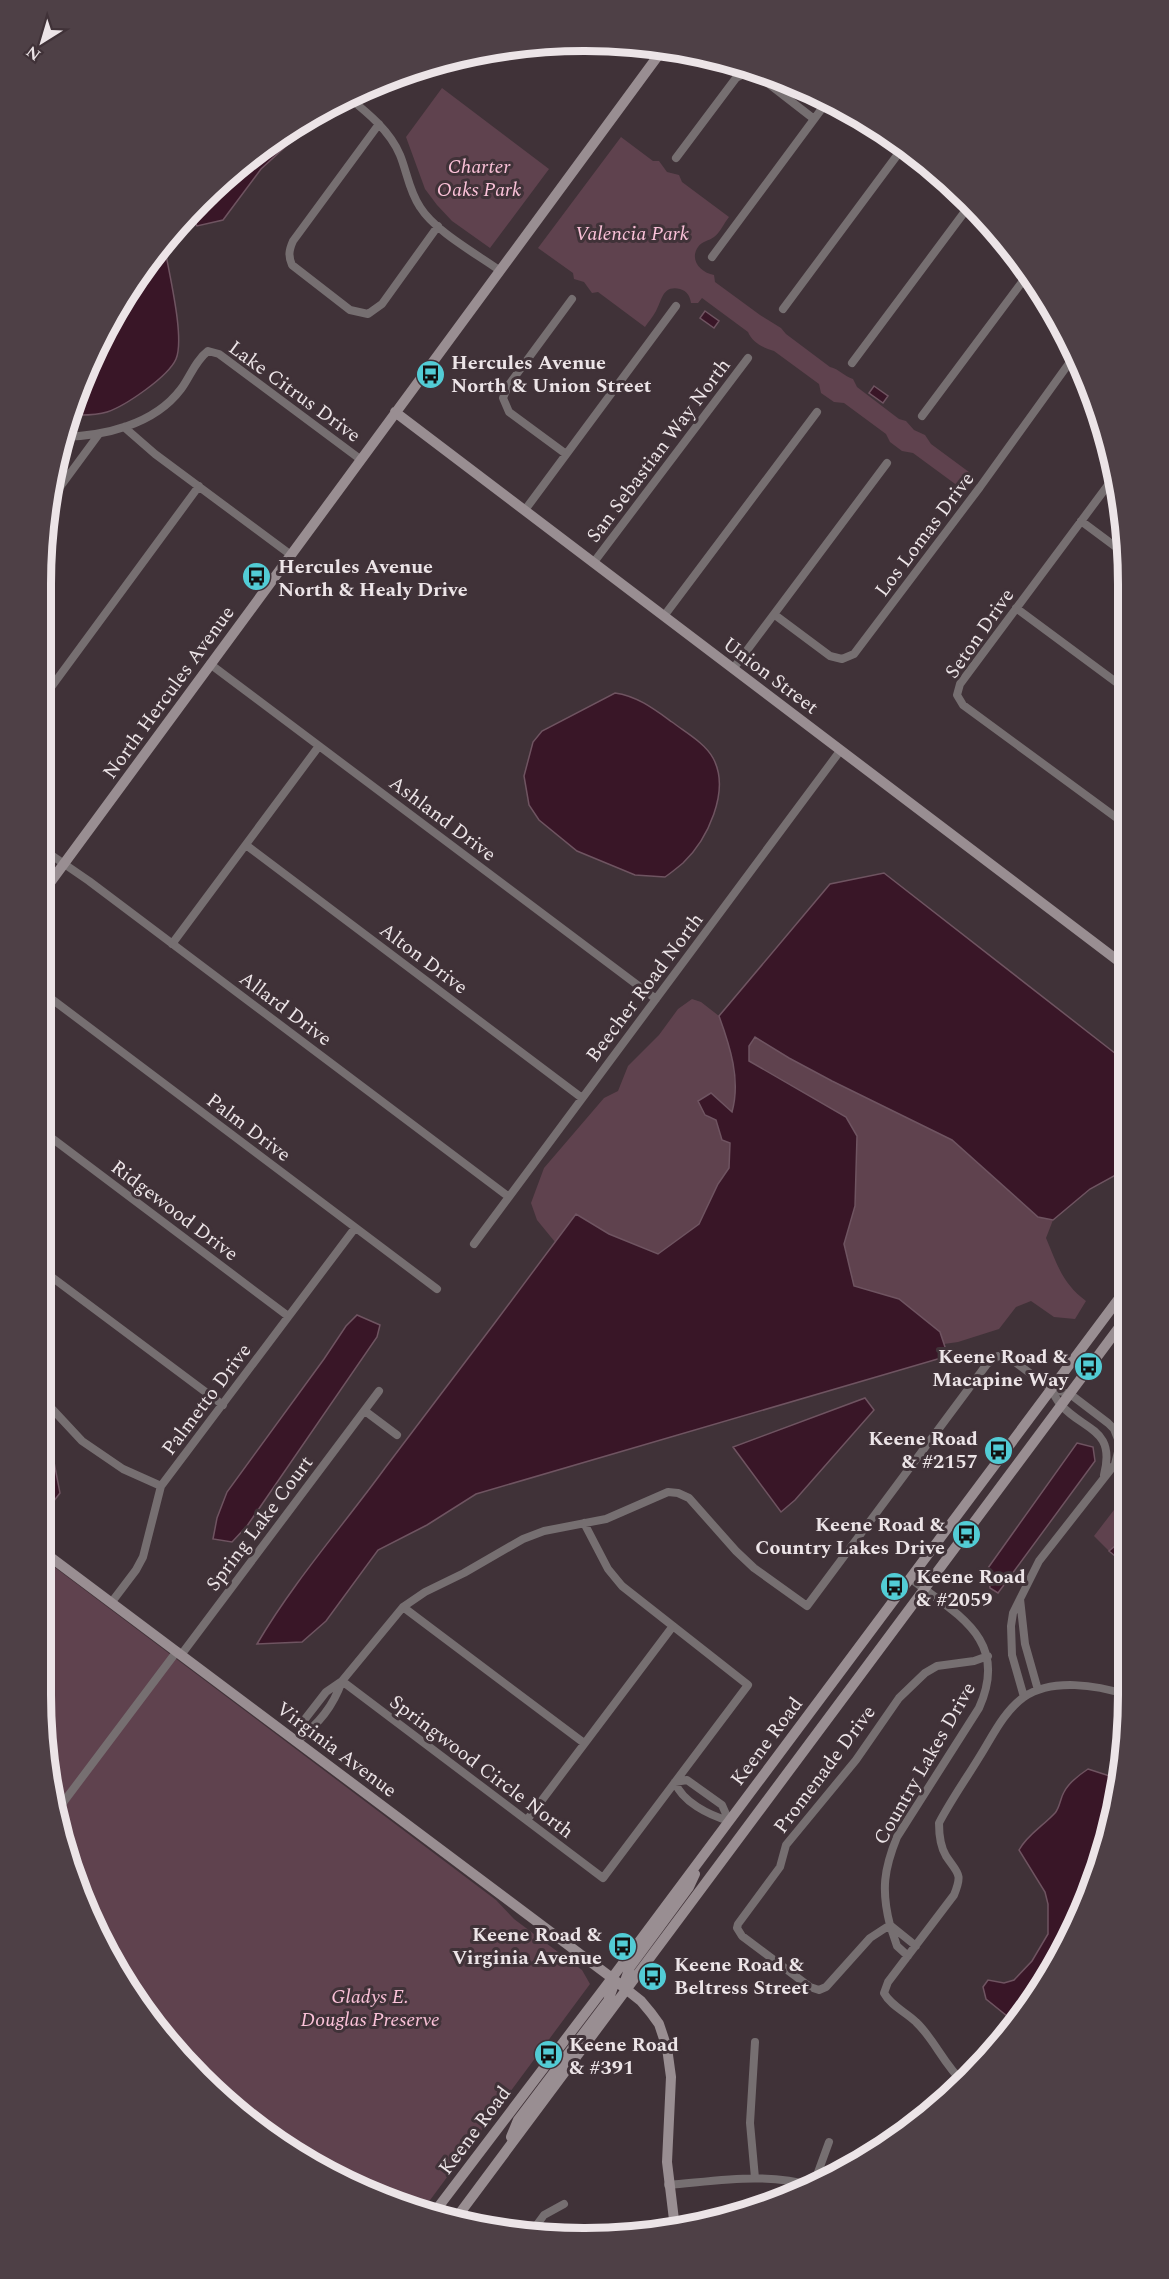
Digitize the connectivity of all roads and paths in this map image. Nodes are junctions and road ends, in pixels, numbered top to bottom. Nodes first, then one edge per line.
1 (657, 56) edge
2 (742, 75) edge
3 (769, 84) edge
4 (355, 103) edge
5 (823, 107) edge
6 (814, 119) junction
7 (379, 124) junction
8 (898, 153) edge
9 (676, 158) dead end
10 (965, 211) edge
11 (438, 226) junction
12 (712, 257) dead end
13 (499, 270) junction
14 (1023, 281) edge
15 (572, 299) dead end
16 (676, 306) dead end
17 (783, 309) dead end
18 (748, 358) dead end
19 (852, 363) dead end
20 (1069, 363) edge
21 (395, 412) junction
22 (817, 412) dead end
23 (922, 416) dead end
24 (124, 427) junction
25 (99, 434) junction
26 (72, 435) edge
27 (566, 454) junction
28 (360, 459) junction
29 (886, 463) dead end
30 (1109, 484) edge
31 (199, 486) junction
32 (60, 487) edge
33 (525, 510) junction
34 (1081, 521) junction
35 (1117, 548) edge
36 (291, 555) junction
37 (594, 562) junction
38 (1016, 608) junction
39 (775, 615) junction
40 (664, 616) junction
41 (210, 664) junction
42 (733, 669) junction
43 (1118, 684) edge
44 (51, 689) edge
45 (320, 746) junction
46 (840, 751) junction
47 (1118, 819) edge
48 (246, 844) junction
49 (51, 855) edge
50 (64, 864) junction
51 (51, 882) edge
52 (172, 944) junction
53 (1118, 956) edge
54 (51, 999) edge
55 (656, 999) junction
56 (582, 1098) junction
57 (51, 1138) edge
58 (509, 1197) junction
59 (355, 1228) junction
60 (474, 1244) dead end
61 (51, 1276) edge
62 (437, 1289) dead end
63 (1118, 1300) edge
64 (288, 1316) junction
65 (1118, 1329) edge
66 (1051, 1389) junction
67 (379, 1391) dead end
68 (1070, 1394) junction
69 (223, 1405) junction
70 (1061, 1406) junction
71 (51, 1407) edge
72 (365, 1411) junction
73 (397, 1435) dead end
74 (1118, 1437) edge
75 (1118, 1458) edge
76 (1104, 1476) junction
77 (161, 1486) junction
78 (584, 1523) junction
79 (51, 1558) edge
80 (910, 1578) junction
81 (924, 1589) junction
82 (1020, 1599) junction
83 (111, 1603) junction
84 (403, 1607) junction
85 (673, 1626) junction
86 (179, 1653) junction
87 (988, 1656) junction
88 (1028, 1658) junction
89 (1013, 1663) junction
90 (342, 1681) junction
91 (1038, 1690) junction
92 (1118, 1693) edge
93 (1024, 1697) junction
94 (297, 1742) junction
95 (584, 1743) junction
96 (675, 1782) junction
97 (62, 1804) edge
98 (527, 1820) junction
99 (729, 1821) junction
100 (704, 1855) junction
101 (890, 1925) junction
102 (916, 1946) junction
103 (908, 1956) junction
104 (612, 1978) junction
105 (626, 1989) junction
106 (755, 2042) dead end
107 (957, 2076) edge
108 (829, 2142) dead end
109 (505, 2153) junction
110 (817, 2174) edge
111 (755, 2178) junction
112 (800, 2182) edge
113 (668, 2185) junction
114 (564, 2204) dead end
115 (438, 2208) edge
116 (460, 2213) edge
117 (674, 2220) edge
118 (536, 2225) edge

1 - 13 street, North Hercules Avenue
2 - 9 street
3 - 6 street
4 - 7 street
5 - 6 street
6 - 12 street
7 - 11 street
7 - 11 street
8 - 17 street
10 - 19 street
11 - 13 street
13 - 21 street, North Hercules Avenue
14 - 23 street
15 - 27 street
16 - 27 street
18 - 37 street, San Sebastian Way North
20 - 39 street, Los Lomas Drive
21 - 28 street, North Hercules Avenue
21 - 33 street, Union Street
22 - 40 street
24 - 25 street, Lake Citrus Drive
24 - 28 street, Lake Citrus Drive
24 - 31 street
25 - 26 street, Lake Citrus Drive
25 - 32 street
27 - 33 street
28 - 36 street, North Hercules Avenue
29 - 39 street
30 - 34 street, Seton Drive
31 - 36 street
31 - 44 street
33 - 37 street, Union Street
34 - 35 street
34 - 38 street, Seton Drive
36 - 41 street, North Hercules Avenue
37 - 40 street, Union Street
38 - 43 street
38 - 47 street, Seton Drive
39 - 42 street
40 - 42 street, Union Street
41 - 45 street, Ashland Drive
41 - 50 street, North Hercules Avenue
42 - 46 street, Union Street
45 - 48 street
45 - 55 street, Ashland Drive
46 - 53 street, Union Street
46 - 55 street, Beecher Road North
48 - 52 street
48 - 56 street, Alton Drive
49 - 50 street, Allard Drive
50 - 51 street, North Hercules Avenue
50 - 52 street, Allard Drive
52 - 58 street, Allard Drive
54 - 59 street, Palm Drive
55 - 56 street, Beecher Road North
56 - 58 street, Beecher Road North
57 - 64 street, Ridgewood Drive
58 - 60 street, Beecher Road North
59 - 62 street, Palm Drive
59 - 64 street, Palmetto Drive
61 - 69 street
63 - 66 street, Keene Road
64 - 69 street, Palmetto Drive
65 - 68 street, Keene Road
66 - 68 street
66 - 70 street
66 - 78 street
66 - 80 street, Keene Road
67 - 72 street, Spring Lake Court
68 - 70 street, Keene Road
68 - 74 street
69 - 77 street, Palmetto Drive
70 - 76 street
70 - 81 street, Keene Road
71 - 77 street
72 - 73 street
72 - 86 street, Spring Lake Court
75 - 76 street
76 - 82 street
77 - 83 street, Palmetto Drive
78 - 84 street
78 - 85 street
79 - 83 street, Virginia Avenue
80 - 81 street, Country Lakes Drive
80 - 99 street, Keene Road
81 - 87 street, Country Lakes Drive
81 - 105 street, Keene Road
82 - 88 street
82 - 89 street
83 - 86 street, Virginia Avenue
84 - 90 street
84 - 95 street
85 - 95 street
85 - 96 street
86 - 94 street, Virginia Avenue
86 - 97 street, Spring Lake Court
87 - 101 street, Country Lakes Drive
87 - 101 street, Promenade Drive
88 - 89 street
88 - 91 street
89 - 93 street
90 - 94 street
90 - 94 street
90 - 98 street, Springwood Circle North
91 - 92 street
91 - 93 street
93 - 102 street
94 - 104 street, Virginia Avenue
95 - 98 street
96 - 98 street, Springwood Circle North
96 - 99 street
96 - 99 street
99 - 100 street, Keene Road
100 - 104 street, Keene Road
100 - 105 street
101 - 102 street
101 - 103 street, Country Lakes Drive
102 - 103 street
103 - 107 street
104 - 105 street, Virginia Avenue
104 - 109 street
104 - 115 street, Keene Road
105 - 109 street, Keene Road
105 - 113 street, Virginia Avenue
106 - 111 street
108 - 110 street
109 - 116 street, Keene Road
111 - 112 street
111 - 113 street
113 - 117 street, Virginia Avenue
114 - 118 street

